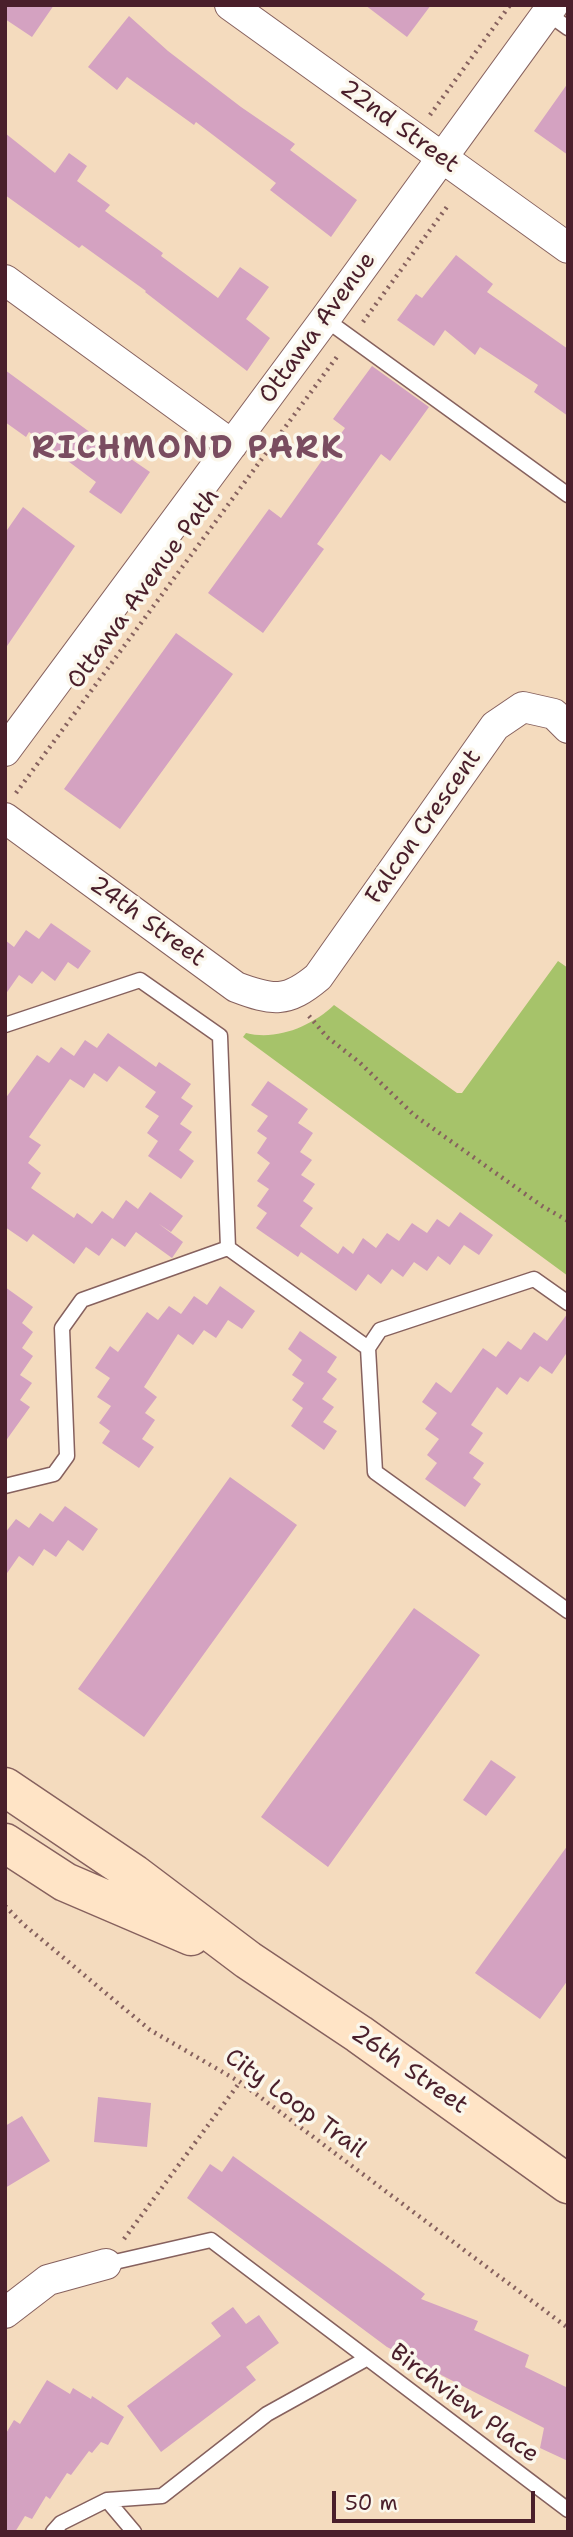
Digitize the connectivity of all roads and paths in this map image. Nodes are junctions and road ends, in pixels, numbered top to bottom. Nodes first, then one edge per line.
1 (230, 5) edge
2 (510, 5) edge
3 (556, 16) edge
4 (429, 116) dead end
5 (443, 158) junction
6 (449, 204) dead end
7 (568, 248) edge
8 (5, 280) edge
9 (325, 320) junction
10 (351, 338) junction
11 (232, 445) junction
12 (568, 495) edge
13 (568, 728) edge
14 (5, 751) edge
15 (11, 805) edge
16 (299, 993) junction
17 (5, 1025) edge
18 (568, 1221) edge
19 (228, 1248) junction
20 (568, 1303) edge
21 (368, 1348) junction
22 (5, 1486) edge
23 (568, 1611) edge
24 (5, 1787) edge
25 (5, 1843) edge
26 (5, 1906) edge
27 (248, 1960) junction
28 (240, 2081) junction
29 (568, 2184) edge
30 (106, 2264) junction
31 (5, 2313) edge
32 (568, 2328) edge
33 (366, 2359) junction
34 (107, 2500) junction
35 (568, 2510) edge
36 (53, 2532) edge
37 (134, 2532) edge

1 - 5 street, 22nd Street
2 - 4 path
3 - 5 street, Ottawa Avenue
5 - 7 street, 22nd Street
5 - 9 street, Ottawa Avenue
6 - 10 path, Ottawa Avenue Path
8 - 11 street
9 - 10 lane
9 - 11 street, Ottawa Avenue
10 - 12 lane
10 - 15 path, Ottawa Avenue Path
11 - 14 street, Ottawa Avenue
13 - 16 street, Falcon Crescent
15 - 16 street, 24th Street
16 - 18 path
17 - 19 lane
19 - 21 lane
19 - 22 lane
20 - 21 lane
21 - 23 lane
24 - 27 street, 26th Street
25 - 27 street, 26th Street
26 - 28 path, City Loop Trail
27 - 29 street, 26th Street
28 - 30 path
28 - 32 path, City Loop Trail
30 - 31 street
30 - 33 lane, Birchview Place
33 - 34 lane, Birchview Place
33 - 35 lane, Birchview Place
34 - 36 lane, Birchview Place
34 - 37 lane

